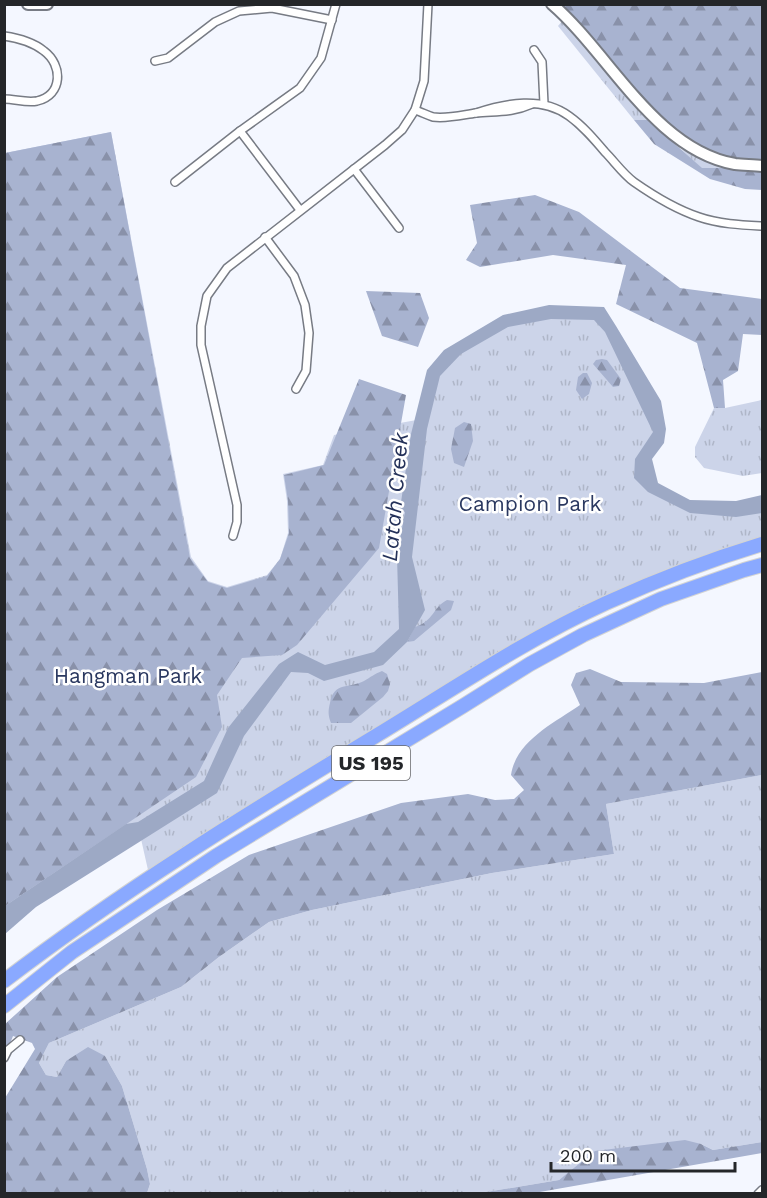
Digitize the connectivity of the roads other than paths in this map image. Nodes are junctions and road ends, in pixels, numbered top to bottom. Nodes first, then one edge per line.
1 (28, 4) edge
2 (47, 4) edge
3 (336, 4) edge
4 (552, 4) edge
5 (427, 6) edge
6 (332, 20) junction
7 (4, 36) edge
8 (534, 50) dead end
9 (155, 61) dead end
10 (4, 99) edge
11 (543, 104) junction
12 (415, 110) junction
13 (240, 131) junction
14 (762, 166) edge
15 (354, 169) junction
16 (175, 182) dead end
17 (300, 210) junction
18 (762, 226) edge
19 (399, 228) dead end
20 (265, 237) junction
21 (296, 389) dead end
22 (232, 536) dead end
23 (762, 544) edge
24 (762, 565) edge
25 (4, 981) edge
26 (4, 1006) edge
27 (20, 1040) dead end
28 (4, 1058) edge
29 (762, 1190) edge
30 (758, 1194) edge

1 - 2 main road
3 - 6 street
4 - 14 main road
5 - 12 street
6 - 9 street
6 - 13 street
7 - 10 street
8 - 11 street
11 - 12 street
11 - 18 street
12 - 15 street
13 - 16 street
13 - 17 street
15 - 17 street
15 - 19 street
17 - 20 street
20 - 21 street
20 - 22 street
23 - 25 highway, US 195
24 - 26 highway, US 195
27 - 28 street
29 - 30 street

